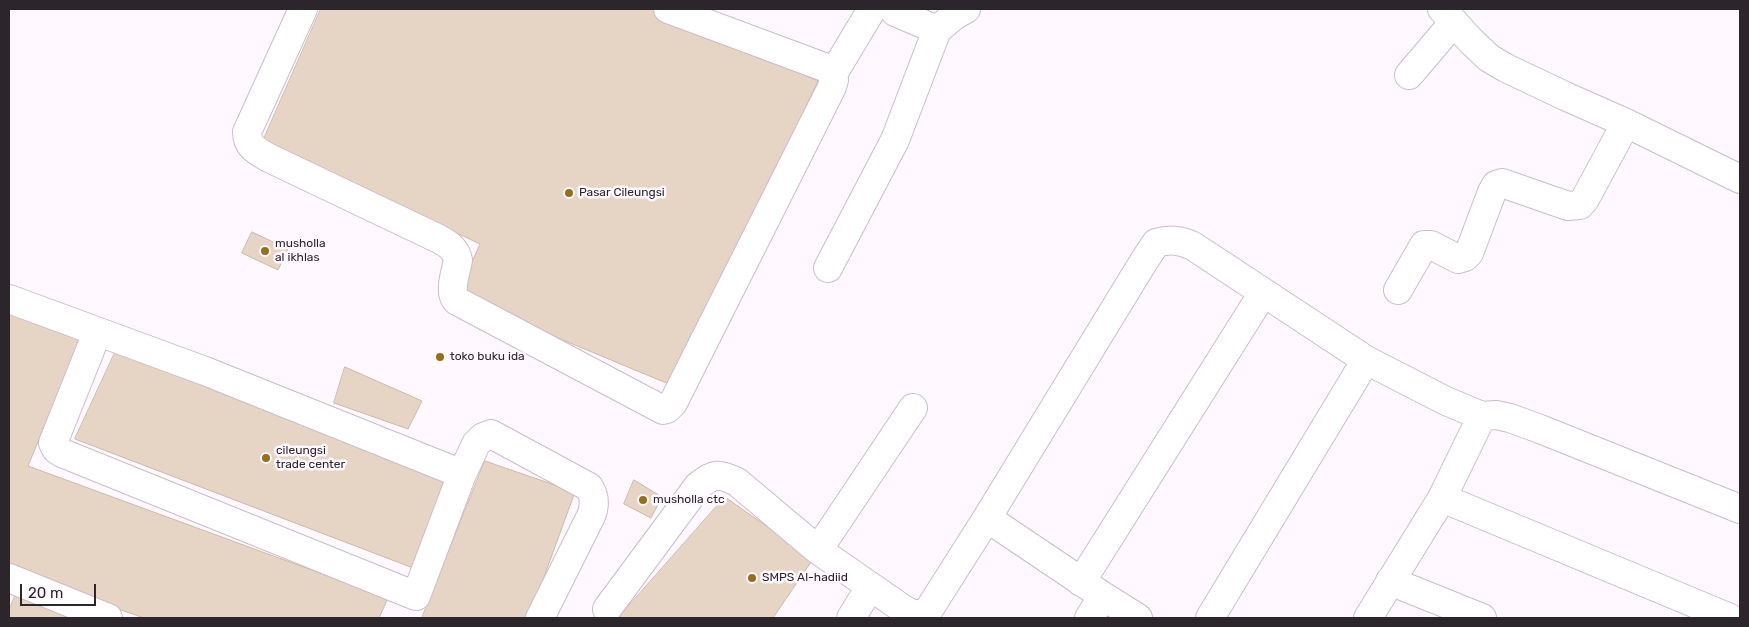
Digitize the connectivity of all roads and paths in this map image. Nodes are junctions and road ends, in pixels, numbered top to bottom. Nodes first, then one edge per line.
1 (303, 9) edge
2 (668, 9) edge
3 (966, 9) edge
4 (883, 10) edge
5 (1448, 16) edge
6 (938, 30) junction
7 (833, 74) junction
8 (1409, 75) dead end
9 (1626, 123) junction
10 (1740, 179) edge
11 (828, 268) dead end
12 (1398, 290) dead end
13 (1263, 293) junction
14 (9, 299) edge
15 (98, 333) junction
16 (1366, 360) junction
17 (913, 408) dead end
18 (1482, 416) junction
19 (462, 474) junction
20 (1442, 498) junction
21 (1740, 509) edge
22 (987, 518) junction
23 (818, 550) junction
24 (9, 578) edge
25 (1390, 581) junction
26 (870, 587) junction
27 (1091, 599) edge
28 (411, 607) edge
29 (607, 609) dead end
30 (108, 618) edge
31 (540, 618) edge
32 (852, 618) edge
33 (1138, 618) edge
34 (1210, 618) edge
35 (1368, 618) edge
36 (1482, 618) edge
37 (1730, 618) edge

1 - 7 street
2 - 7 street
3 - 6 street
4 - 6 street
4 - 7 street
5 - 8 street
5 - 9 street
6 - 11 street
9 - 10 street
9 - 12 street
13 - 16 street
13 - 22 street
13 - 27 street
14 - 15 street
15 - 19 street
15 - 28 street
16 - 18 street
16 - 34 street
17 - 23 street
18 - 20 street
18 - 21 street
19 - 28 street
19 - 31 street
20 - 25 street
20 - 37 street
22 - 26 street
22 - 27 street
23 - 26 street
23 - 29 street
24 - 30 street
25 - 35 street
25 - 36 street
26 - 32 street
27 - 33 street

